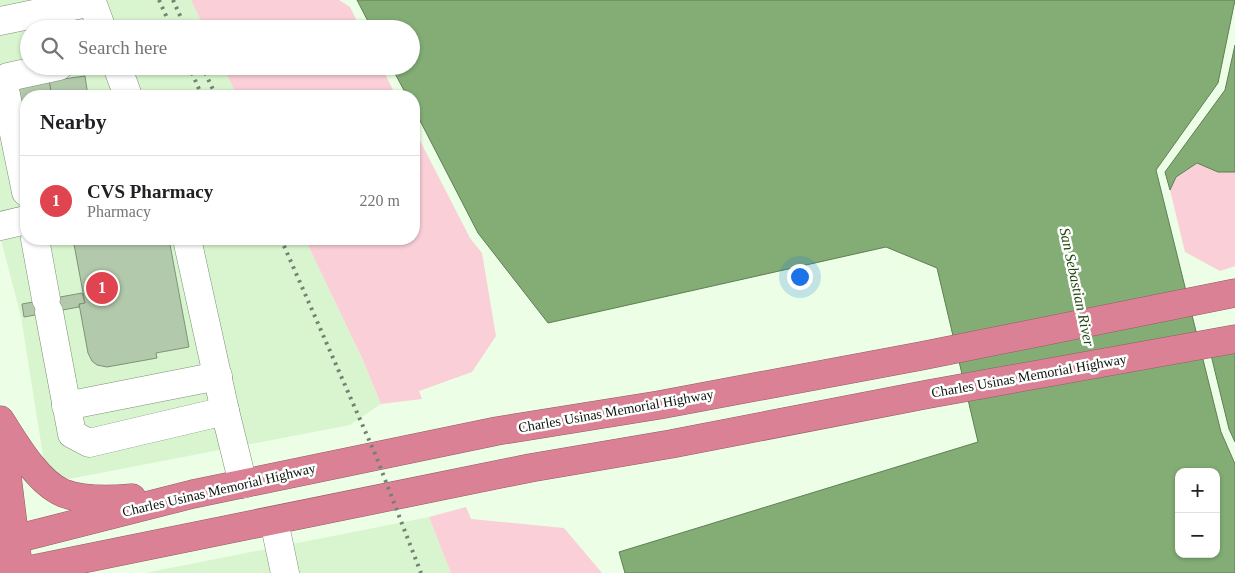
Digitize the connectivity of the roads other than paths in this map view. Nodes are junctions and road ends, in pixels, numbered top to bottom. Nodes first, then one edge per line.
1 (91, 1) edge
2 (98, 20) edge
3 (0, 21) edge
4 (20, 74) edge
5 (120, 75) edge
6 (126, 90) edge
7 (20, 163) edge
8 (20, 221) edge
9 (0, 226) edge
10 (37, 245) edge
11 (188, 245) edge
12 (1235, 293) edge
13 (1235, 339) edge
14 (218, 376) junction
15 (66, 406) junction
16 (225, 411) junction
17 (0, 419) edge
18 (243, 484) junction
19 (193, 494) junction
20 (274, 521) junction
21 (8, 541) edge
22 (0, 565) edge
23 (19, 573) edge
24 (285, 573) edge

1 - 2 lane
1 - 3 lane
4 - 7 lane
5 - 6 lane
8 - 9 lane
10 - 15 lane
11 - 14 lane
12 - 18 highway, Charles Usinas Memorial Highway
13 - 20 highway, Charles Usinas Memorial Highway
14 - 15 lane
14 - 16 lane
15 - 16 lane
16 - 18 lane
17 - 19 highway
17 - 21 highway
18 - 19 highway, Charles Usinas Memorial Highway
19 - 21 highway, Charles Usinas Memorial Highway
20 - 23 highway, Charles Usinas Memorial Highway
20 - 24 lane
21 - 23 highway
22 - 23 highway

